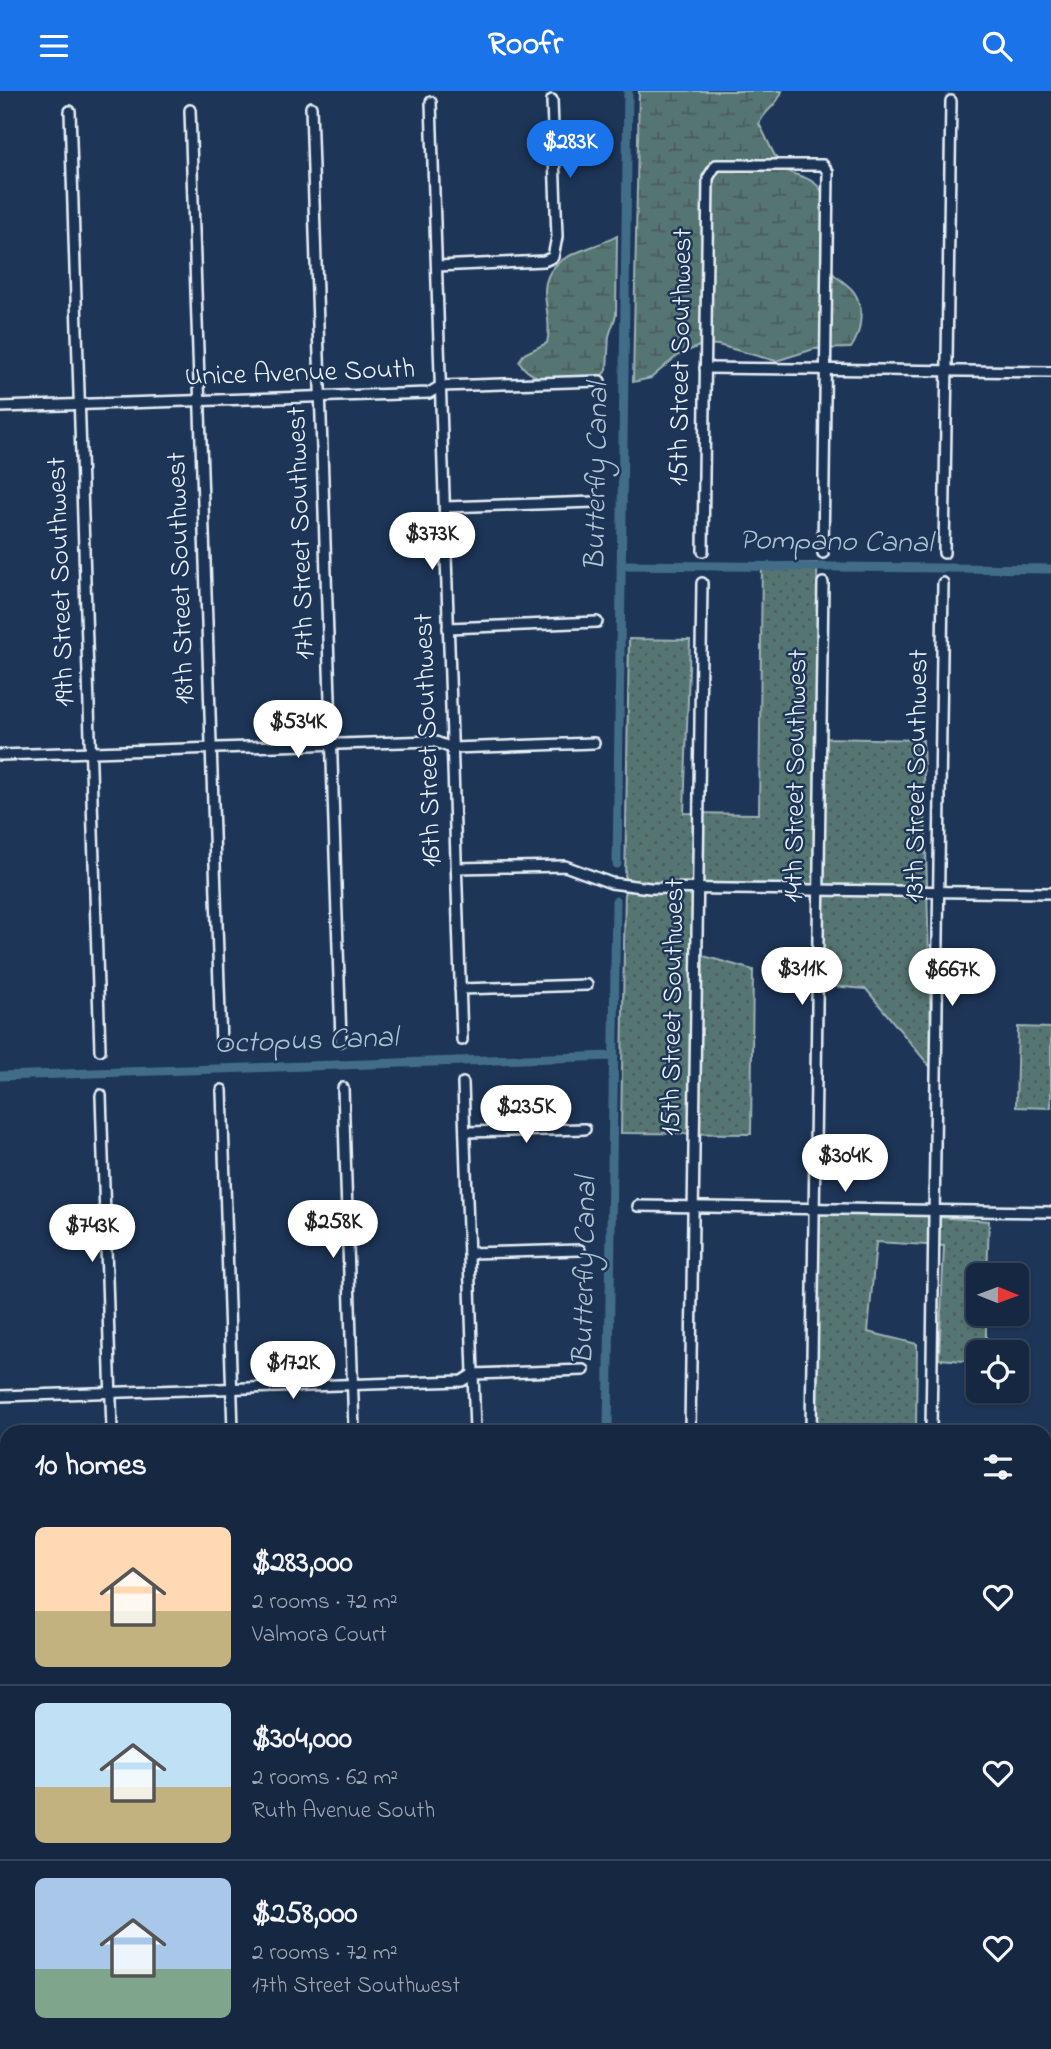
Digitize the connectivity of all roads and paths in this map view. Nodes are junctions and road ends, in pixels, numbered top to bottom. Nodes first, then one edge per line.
1 (552, 100) dead end
2 (951, 101) dead end
3 (431, 102) dead end
4 (311, 107) dead end
5 (190, 110) dead end
6 (69, 111) dead end
7 (437, 266) junction
8 (705, 367) junction
9 (826, 369) junction
10 (946, 371) junction
11 (1051, 372) edge
12 (600, 381) dead end
13 (441, 386) junction
14 (320, 397) junction
15 (200, 400) junction
16 (79, 404) junction
17 (0, 407) edge
18 (594, 502) dead end
19 (445, 507) junction
20 (703, 551) dead end
21 (944, 552) dead end
22 (823, 553) dead end
23 (702, 583) dead end
24 (823, 583) dead end
25 (943, 583) dead end
26 (597, 622) dead end
27 (448, 628) junction
28 (594, 743) dead end
29 (332, 744) junction
30 (211, 748) junction
31 (452, 748) junction
32 (90, 752) junction
33 (0, 755) edge
34 (457, 869) junction
35 (698, 888) junction
36 (818, 889) junction
37 (939, 891) junction
38 (1051, 893) edge
39 (587, 985) dead end
40 (460, 989) junction
41 (462, 1040) dead end
42 (341, 1041) dead end
43 (221, 1045) dead end
44 (100, 1050) dead end
45 (463, 1083) dead end
46 (342, 1088) dead end
47 (222, 1090) dead end
48 (101, 1095) dead end
49 (585, 1129) dead end
50 (465, 1132) junction
51 (638, 1206) dead end
52 (693, 1207) junction
53 (814, 1209) junction
54 (935, 1210) junction
55 (1051, 1212) edge
56 (580, 1250) dead end
57 (469, 1253) junction
58 (584, 1370) dead end
59 (473, 1374) junction
60 (352, 1385) junction
61 (232, 1389) junction
62 (111, 1392) junction
63 (0, 1396) edge
64 (112, 1425) edge
65 (233, 1425) edge
66 (354, 1425) edge
67 (475, 1425) edge
68 (690, 1425) edge
69 (811, 1425) edge
70 (931, 1425) edge

1 - 7 street
2 - 10 street
3 - 7 street, 16th Street Southwest
4 - 14 street, 17th Street Southwest
5 - 15 street, 18th Street Southwest
6 - 16 street, 19th Street Southwest
7 - 13 street, 16th Street Southwest
8 - 9 street
8 - 9 street, 15th Street Southwest
8 - 20 street, 15th Street Southwest
9 - 10 street
9 - 22 street
10 - 11 street
10 - 21 street
12 - 13 street, Unice Avenue South
13 - 14 street, Unice Avenue South
13 - 19 street, 16th Street Southwest
14 - 15 street, Unice Avenue South
14 - 29 street, 17th Street Southwest
15 - 16 street, Unice Avenue South
15 - 30 street, 18th Street Southwest
16 - 17 street, Unice Avenue South
16 - 32 street, 19th Street Southwest
18 - 19 street
19 - 27 street, 16th Street Southwest
23 - 35 street, 15th Street Southwest
24 - 36 street, 14th Street Southwest
25 - 37 street, 13th Street Southwest
26 - 27 street
27 - 31 street, 16th Street Southwest
28 - 31 street
29 - 30 street
29 - 31 street
29 - 42 street, 17th Street Southwest
30 - 32 street
30 - 43 street, 18th Street Southwest
31 - 34 street, 16th Street Southwest
32 - 33 street
32 - 44 street, 19th Street Southwest
34 - 35 street
34 - 40 street, 16th Street Southwest
35 - 36 street
35 - 52 street, 15th Street Southwest
36 - 37 street
36 - 53 street, 14th Street Southwest
37 - 38 street
37 - 54 street, 13th Street Southwest
39 - 40 street
40 - 41 street, 16th Street Southwest
45 - 50 street
46 - 60 street
47 - 61 street
48 - 62 street
49 - 50 street
50 - 57 street
51 - 52 street
52 - 53 street
52 - 68 street, 15th Street Southwest
53 - 54 street
53 - 69 street, 14th Street Southwest
54 - 55 street
54 - 70 street, 13th Street Southwest
56 - 57 street
57 - 59 street
58 - 59 street
59 - 60 street
59 - 67 street
60 - 61 street
60 - 66 street
61 - 62 street
61 - 65 street
62 - 63 street
62 - 64 street

